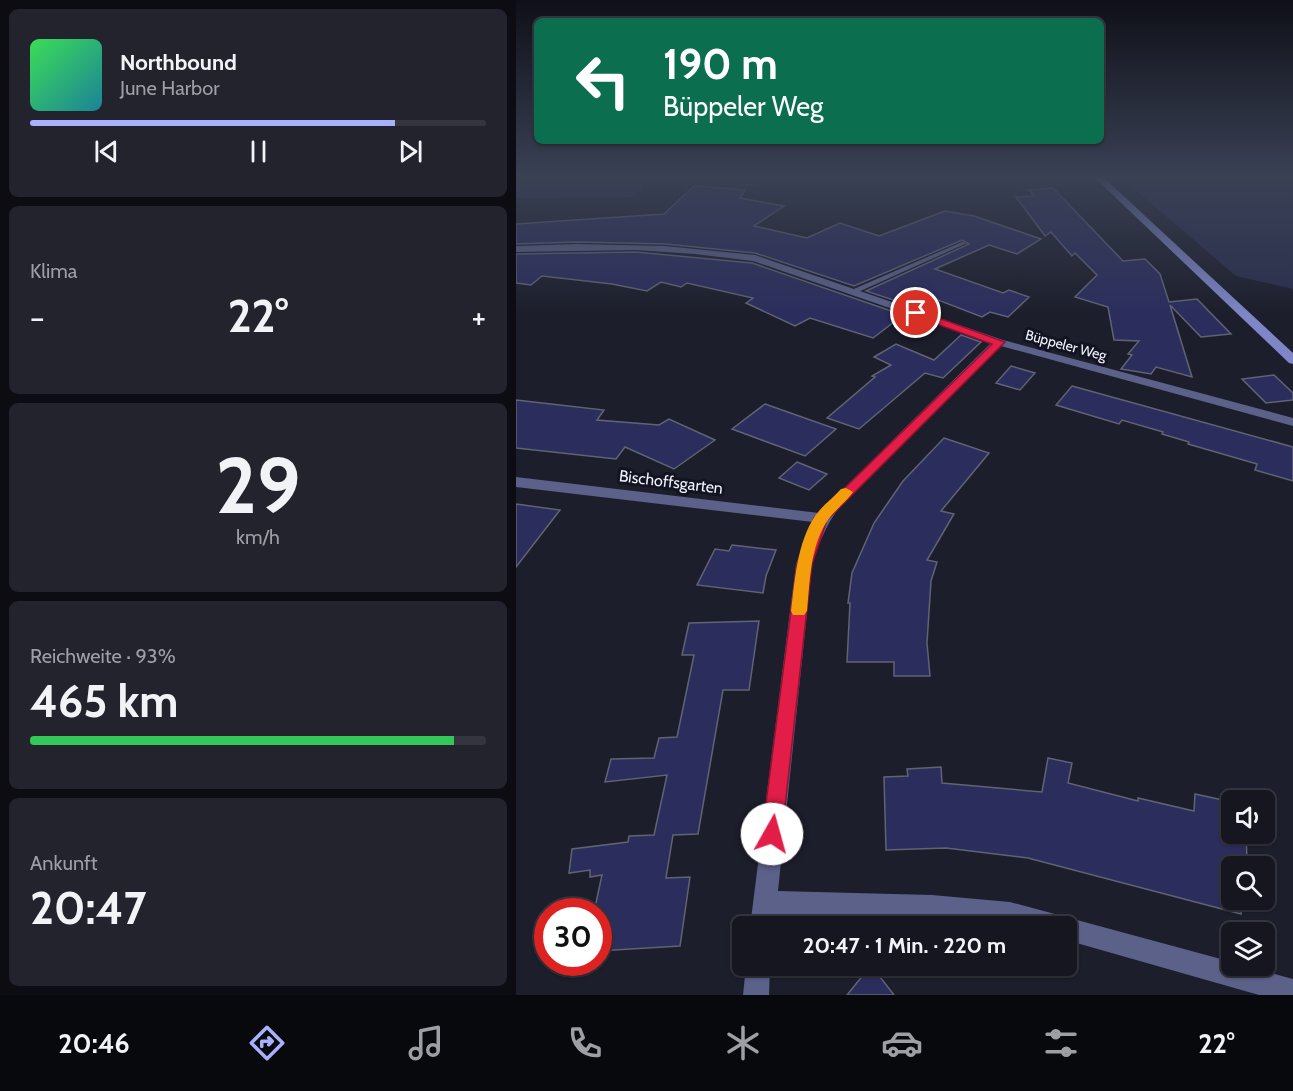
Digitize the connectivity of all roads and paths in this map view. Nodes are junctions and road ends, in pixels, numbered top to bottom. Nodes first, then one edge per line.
1 (1146, 222) edge
2 (964, 243) dead end
3 (516, 249) edge
4 (853, 291) junction
5 (999, 342) junction
6 (1293, 360) edge
7 (1293, 423) edge
8 (516, 482) edge
9 (821, 518) junction
10 (764, 902) junction
11 (763, 916) edge
12 (1018, 916) edge
13 (1077, 932) edge
14 (757, 976) edge
15 (1293, 992) edge
16 (756, 995) edge

1 - 6 main road
2 - 4 lane
3 - 4 street, Büppeler Weg
4 - 5 street, Büppeler Weg
5 - 7 street, Büppeler Weg
5 - 9 street
8 - 9 street, Bischoffsgarten
9 - 10 street
10 - 11 street
10 - 12 street
13 - 15 street
14 - 16 street

